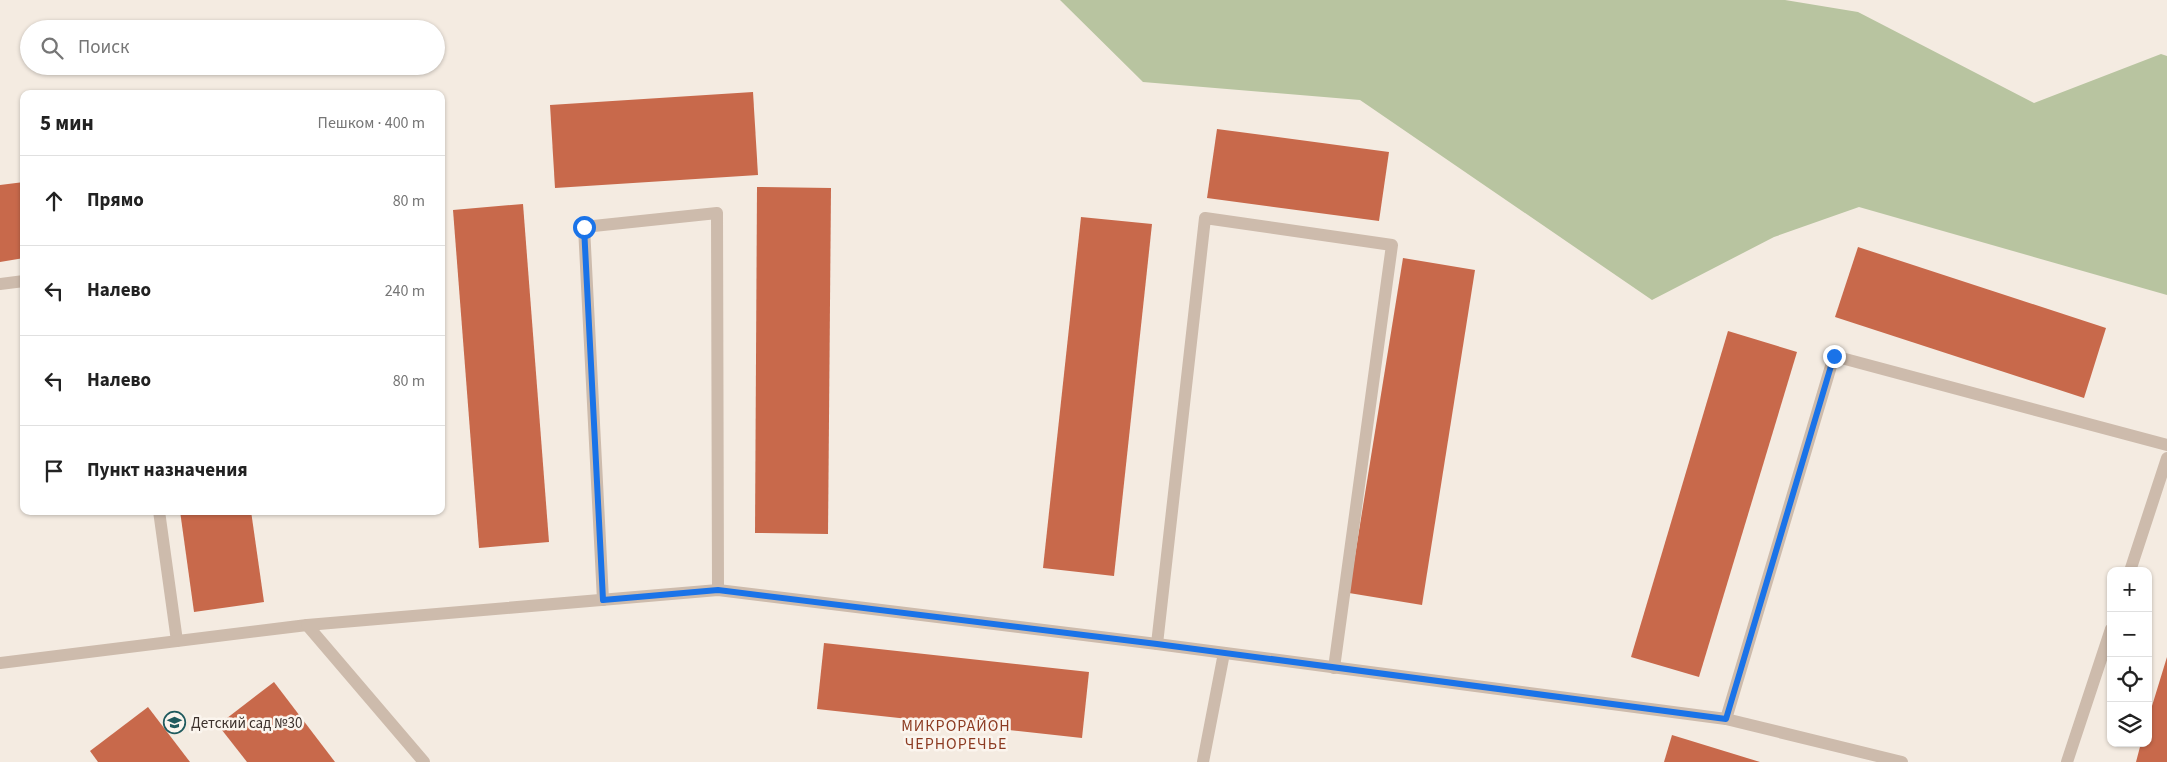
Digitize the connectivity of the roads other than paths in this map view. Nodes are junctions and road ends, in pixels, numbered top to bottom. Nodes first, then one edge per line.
1 (20, 282) edge
2 (0, 284) edge
3 (2167, 445) edge
4 (2167, 458) edge
5 (159, 515) edge
6 (2131, 567) edge
7 (718, 590) junction
8 (603, 600) junction
9 (308, 625) junction
10 (177, 641) junction
11 (2107, 641) edge
12 (1157, 644) junction
13 (1224, 654) junction
14 (0, 662) edge
15 (1334, 668) junction
16 (1726, 719) junction
17 (424, 762) edge
18 (1203, 762) edge
19 (1902, 762) edge
20 (2067, 762) edge

1 - 2 street
3 - 16 street
4 - 6 street
5 - 10 street
7 - 8 street
7 - 8 street
7 - 12 street
8 - 9 street
9 - 10 street
9 - 17 street
10 - 14 street
11 - 20 street
12 - 13 street
12 - 15 street
13 - 15 street
13 - 18 street
15 - 16 street
16 - 19 street

